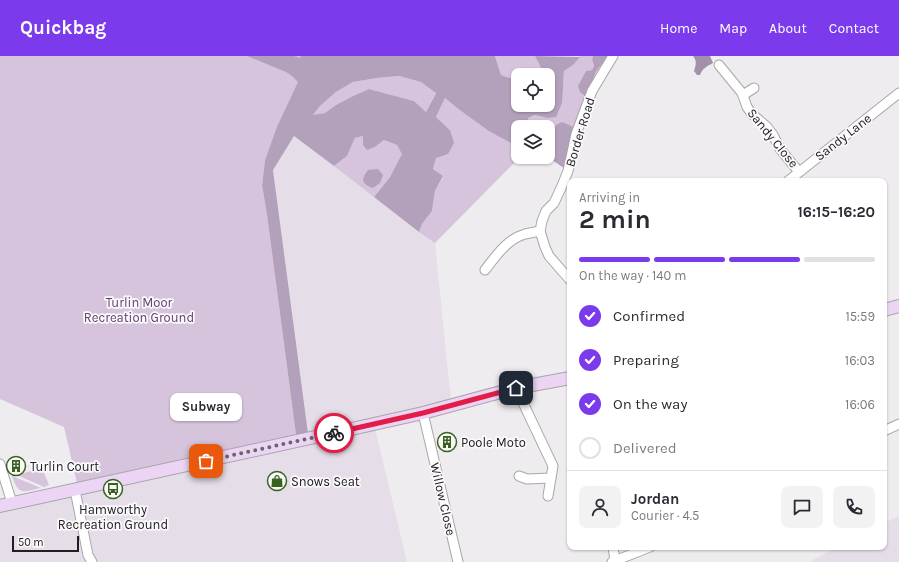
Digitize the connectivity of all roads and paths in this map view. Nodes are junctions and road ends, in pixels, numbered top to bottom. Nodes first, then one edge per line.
1 (613, 56) edge
2 (720, 65) dead end
3 (754, 88) dead end
4 (899, 93) edge
5 (743, 95) junction
6 (799, 172) junction
7 (792, 178) edge
8 (540, 231) junction
9 (485, 270) dead end
10 (567, 277) edge
11 (899, 306) edge
12 (887, 309) edge
13 (567, 379) edge
14 (516, 388) junction
15 (423, 413) junction
16 (899, 424) edge
17 (887, 430) edge
18 (0, 464) edge
19 (519, 476) dead end
20 (551, 478) junction
21 (75, 490) junction
22 (548, 496) dead end
23 (12, 503) junction
24 (0, 506) edge
25 (613, 550) edge
26 (642, 550) edge
27 (614, 561) edge
28 (92, 562) edge
29 (458, 562) edge

1 - 8 street, Border Road
2 - 5 street, Sandy Close
3 - 5 street
4 - 6 street, Sandy Lane
5 - 6 street, Sandy Close
6 - 7 street, Sandy Lane
8 - 9 street
8 - 10 street
11 - 12 main road
13 - 14 main road
14 - 15 main road
14 - 20 street
15 - 21 main road
15 - 29 street, Willow Close
16 - 17 street
18 - 23 street
19 - 20 street
20 - 22 street
21 - 23 main road
21 - 28 street
23 - 24 main road
25 - 27 street
26 - 27 street

